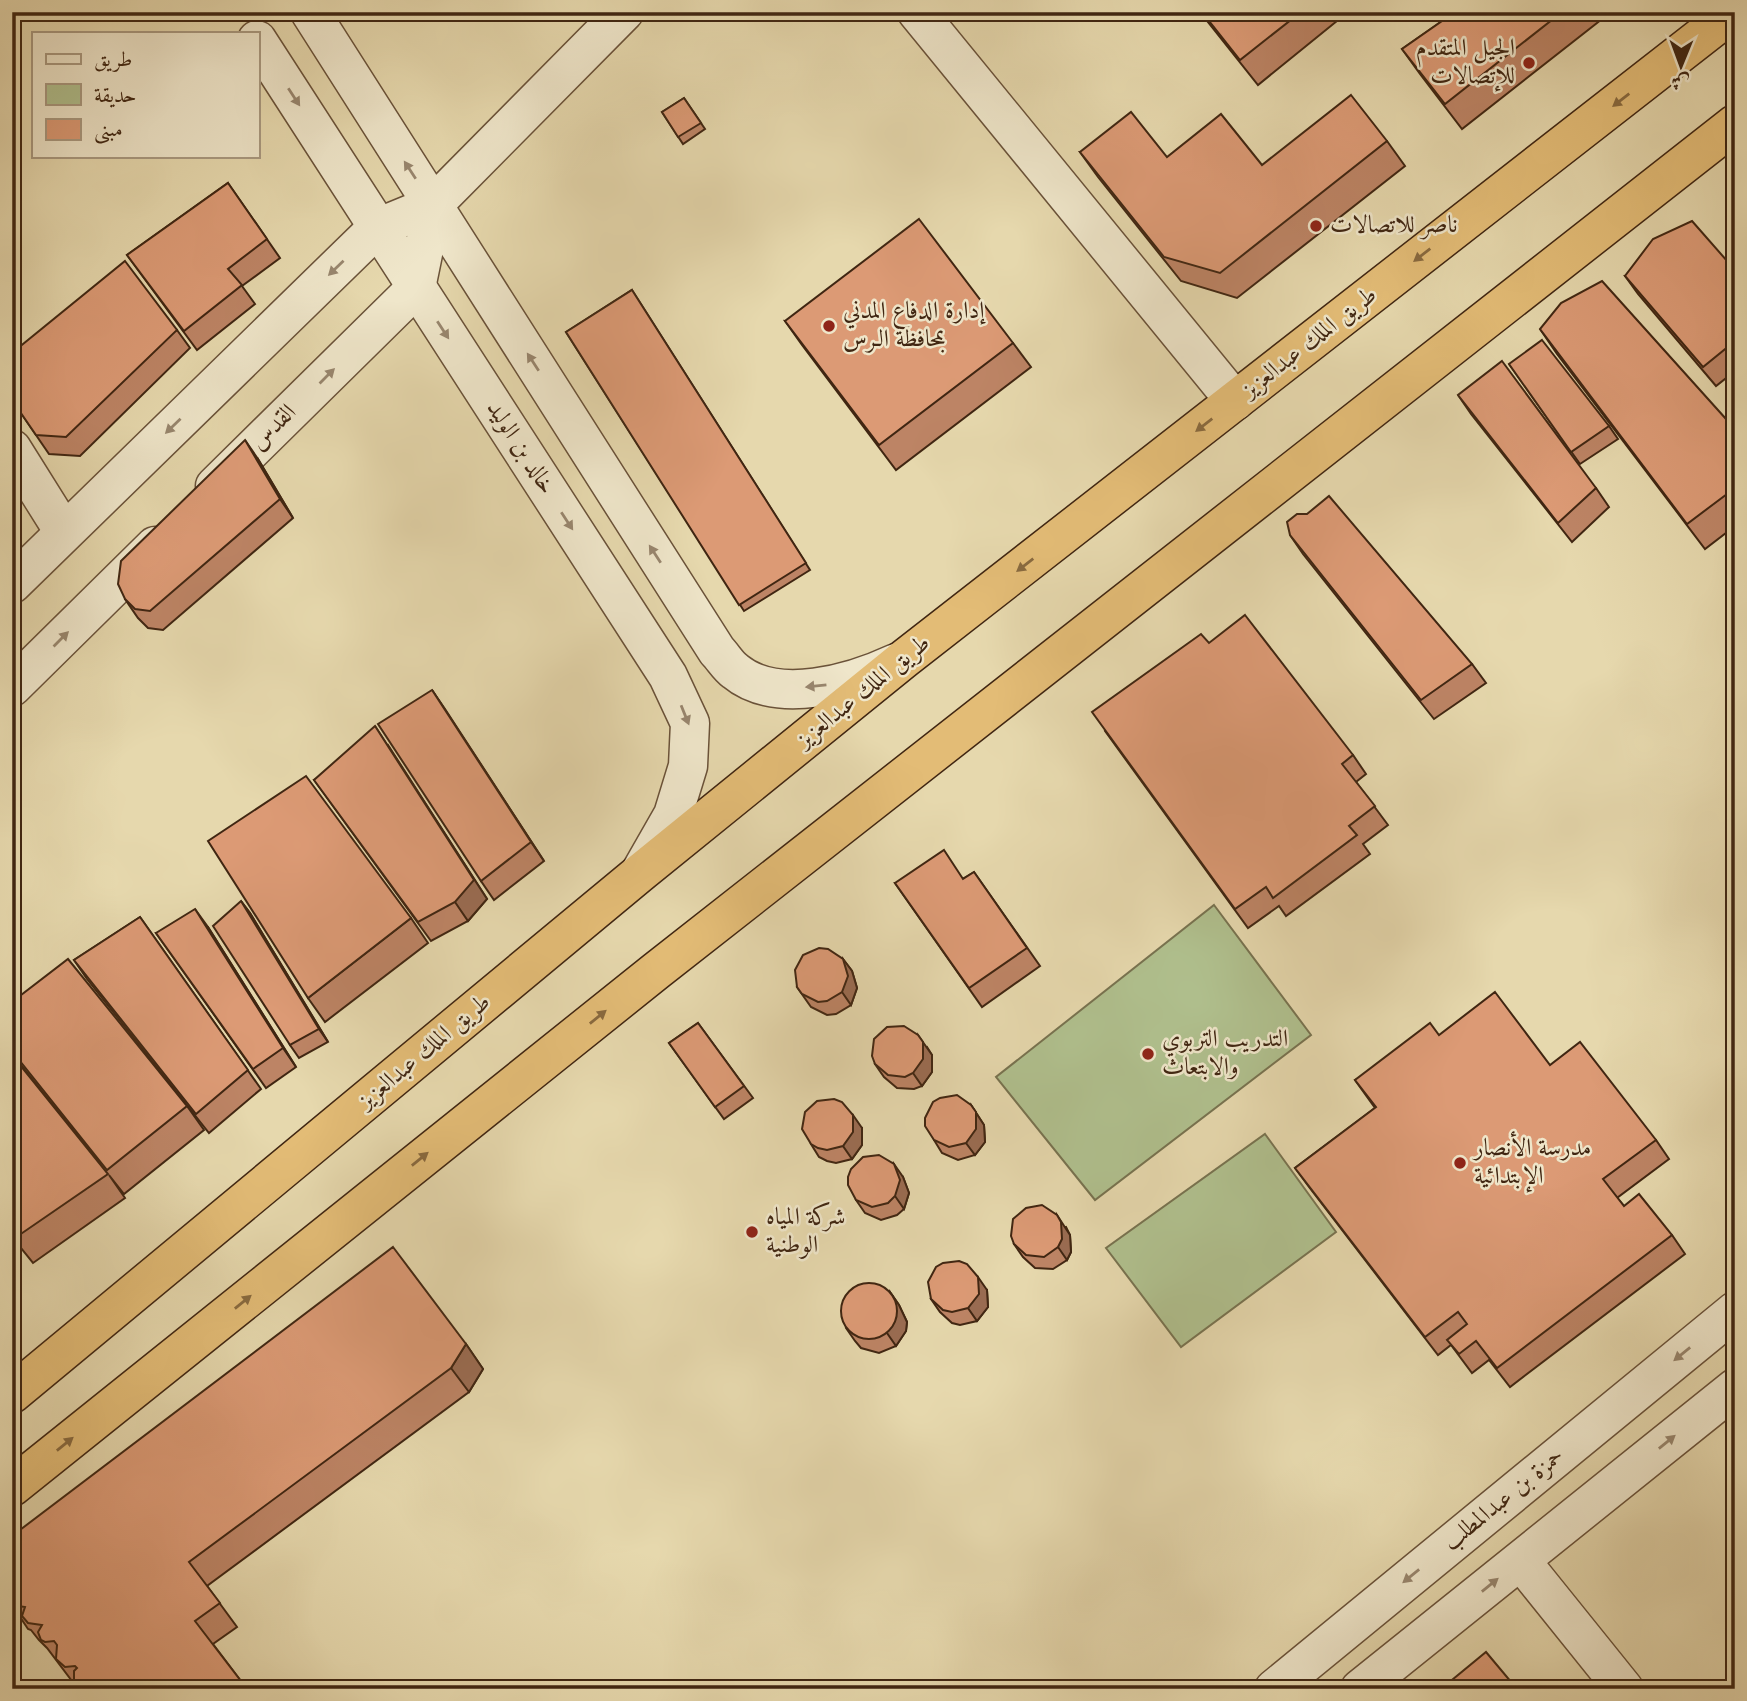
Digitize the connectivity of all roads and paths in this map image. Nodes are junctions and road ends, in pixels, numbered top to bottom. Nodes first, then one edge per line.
1 (240, 12) edge
2 (310, 12) edge
3 (624, 12) edge
4 (917, 12) edge
5 (1723, 17) edge
6 (252, 32) edge
7 (259, 43) edge
8 (1735, 124) edge
9 (433, 205) junction
10 (377, 228) junction
11 (416, 288) junction
12 (1235, 401) junction
13 (12, 449) edge
14 (64, 532) junction
15 (12, 584) edge
16 (904, 659) junction
17 (12, 687) edge
18 (640, 873) junction
19 (1735, 1311) edge
20 (1733, 1393) edge
21 (12, 1394) edge
22 (12, 1487) edge
23 (1521, 1561) junction
24 (1274, 1689) edge
25 (1360, 1689) edge
26 (1624, 1689) edge

1 - 6 street
9 -> 2 street
3 - 9 street
4 - 12 street
5 -> 12 highway, طريق الملك عبدالعزيز
7 -> 10 street, خالد بن الوليد
22 -> 8 highway
9 - 10 street
9 - 11 street
16 -> 9 street
10 - 11 street, خالد بن الوليد
10 -> 14 street
17 -> 11 street, القدس
11 -> 18 street, خالد بن الوليد
12 -> 16 highway, طريق الملك عبدالعزيز
13 - 14 street
14 - 15 street
16 - 18 highway, طريق الملك عبدالعزيز
18 - 21 highway, طريق الملك عبدالعزيز
19 -> 24 street, حمزة بن عبدالمطلب
23 -> 20 street
25 -> 23 street
23 - 26 street

